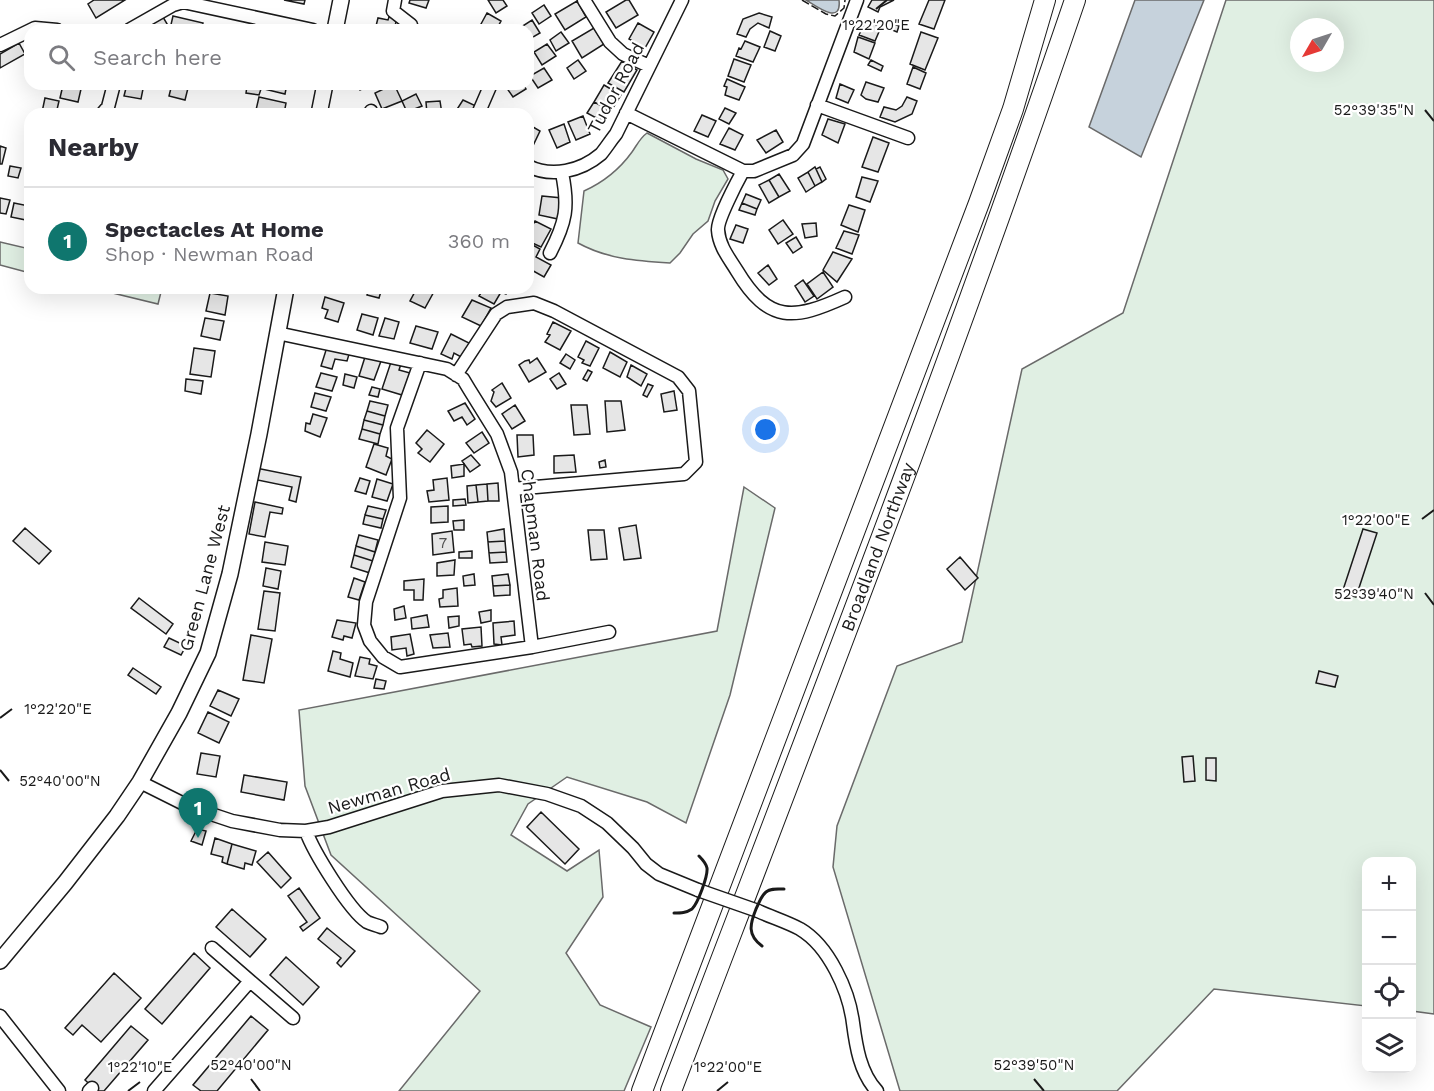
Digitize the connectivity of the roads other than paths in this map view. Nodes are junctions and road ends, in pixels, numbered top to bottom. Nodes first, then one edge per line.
1 (341, 0) edge
2 (395, 0) edge
3 (584, 0) edge
4 (682, 0) edge
5 (857, 0) edge
6 (1045, 0) edge
7 (1075, 0) edge
8 (140, 24) edge
9 (285, 24) edge
10 (336, 24) edge
11 (410, 24) edge
12 (24, 33) edge
13 (0, 45) edge
14 (649, 66) junction
15 (112, 90) edge
16 (324, 90) edge
17 (488, 90) edge
18 (817, 105) junction
19 (107, 108) edge
20 (320, 108) edge
21 (481, 108) edge
22 (626, 113) junction
23 (908, 138) dead end
24 (534, 169) edge
25 (742, 171) junction
26 (562, 173) junction
27 (550, 253) dead end
28 (285, 294) edge
29 (845, 297) dead end
30 (277, 333) junction
31 (420, 363) junction
32 (456, 375) junction
33 (513, 489) junction
34 (609, 632) dead end
35 (532, 647) junction
36 (140, 782) junction
37 (306, 831) junction
38 (381, 927) dead end
39 (212, 948) dead end
40 (0, 962) edge
41 (250, 981) junction
42 (0, 1016) edge
43 (293, 1018) dead end
44 (59, 1091) edge
45 (154, 1091) edge
46 (642, 1091) edge
47 (671, 1091) edge
48 (877, 1091) edge

1 - 10 street
2 - 11 street
3 - 14 street
4 - 14 street, Tudor Road
5 - 18 street
6 - 46 highway, Broadland Northway
7 - 47 highway, Broadland Northway
8 - 9 street
12 - 13 street
14 - 22 street, Tudor Road
15 - 19 street
16 - 20 street
17 - 21 street
18 - 23 street
18 - 25 street
22 - 25 street
22 - 26 street, Tudor Road
24 - 26 street
25 - 29 street
26 - 27 street
28 - 30 street, Green Lane West
30 - 31 street
30 - 36 street, Green Lane West
31 - 32 street
31 - 35 street
32 - 33 street, Chapman Road
32 - 33 street
33 - 35 street, Chapman Road
34 - 35 street
36 - 37 street, Newman Road
36 - 40 street, Green Lane West
37 - 38 street
37 - 48 street, Newman Road, bridge
39 - 41 street
41 - 43 street
41 - 45 street
42 - 44 street

